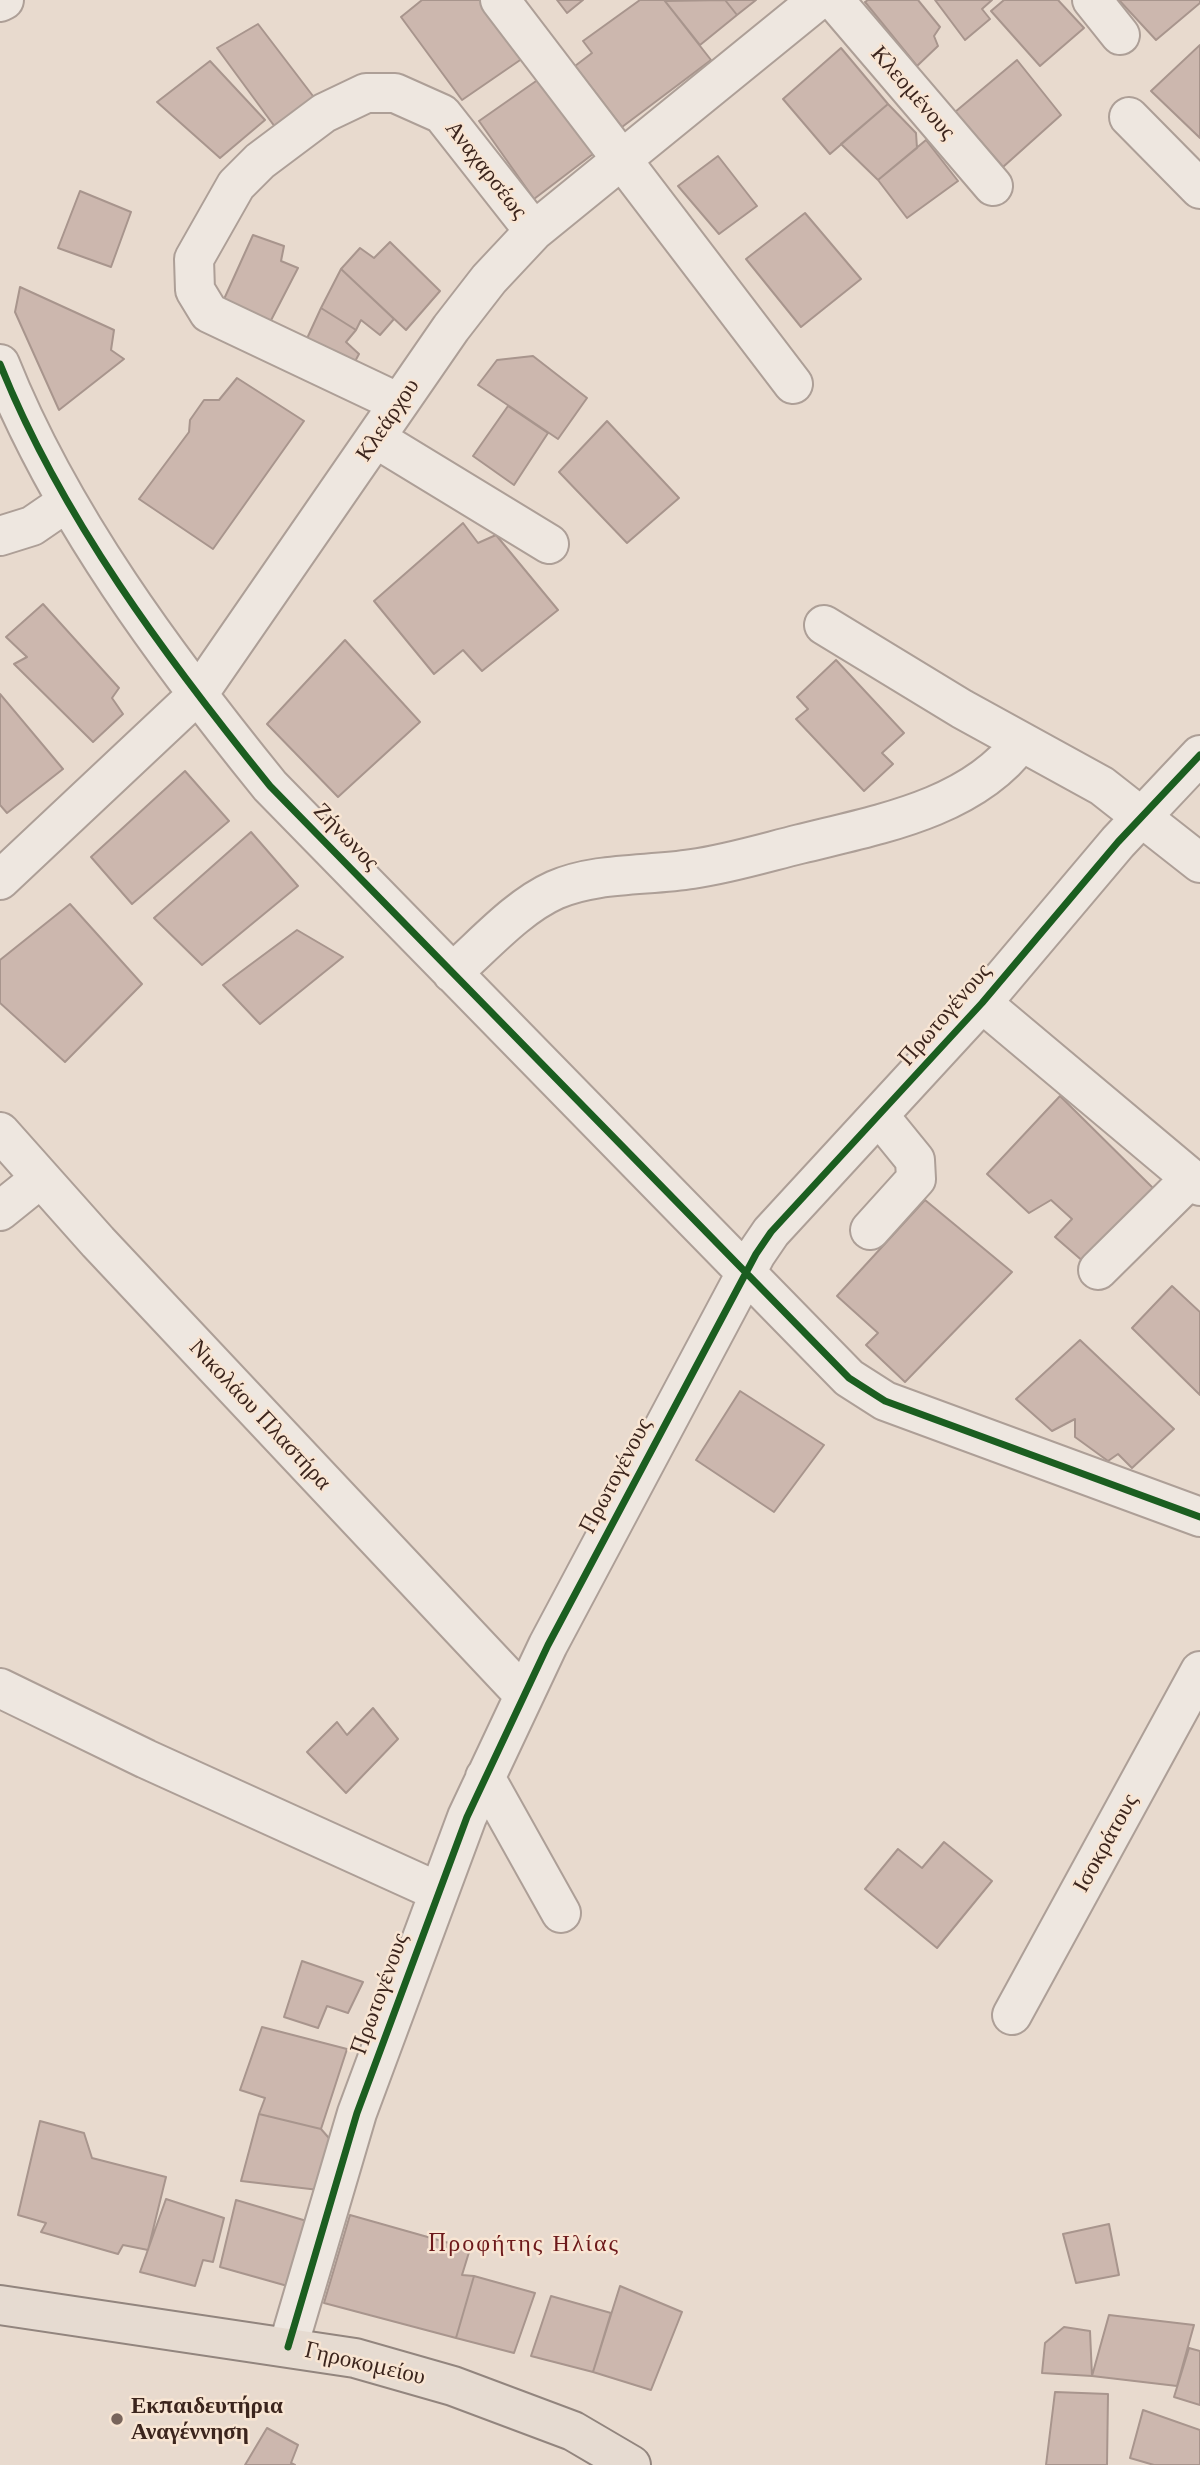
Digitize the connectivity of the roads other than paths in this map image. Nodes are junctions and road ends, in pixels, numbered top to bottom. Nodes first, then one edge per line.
1 (499, 0) edge
2 (818, 0) edge
3 (834, 0) edge
4 (1092, 0) edge
5 (1120, 35) dead end
6 (1129, 117) dead end
7 (621, 161) junction
8 (993, 186) dead end
9 (1200, 190) edge
10 (534, 231) junction
11 (0, 364) edge
12 (793, 384) dead end
13 (398, 403) junction
14 (375, 438) junction
15 (67, 502) junction
16 (0, 536) edge
17 (549, 544) dead end
18 (824, 625) dead end
19 (199, 693) junction
20 (1021, 741) junction
21 (1200, 755) edge
22 (1142, 815) junction
23 (1200, 863) edge
24 (0, 880) edge
25 (452, 973) junction
26 (982, 1003) junction
27 (880, 1117) junction
28 (0, 1132) edge
29 (41, 1178) junction
30 (1196, 1182) edge
31 (0, 1211) edge
32 (870, 1230) dead end
33 (1098, 1270) dead end
34 (745, 1274) junction
35 (1200, 1517) edge
36 (1200, 1671) edge
37 (0, 1688) edge
38 (524, 1695) junction
39 (485, 1777) junction
40 (439, 1892) junction
41 (561, 1913) dead end
42 (1012, 2015) dead end
43 (0, 2305) edge
44 (288, 2347) junction
45 (631, 2465) edge

1 - 7 street
2 - 7 street, Κλεάρχου
3 - 8 street, Κλεομένους
4 - 5 street
6 - 9 street
7 - 10 street, Κλεάρχου
7 - 12 street
10 - 13 street, Κλεάρχου
10 - 13 street, Αναχαρσέως
11 - 15 street, Ζήνωνος
13 - 14 street, Κλεάρχου
14 - 17 street
14 - 19 street, Κλεάρχου
15 - 16 street
15 - 19 street, Ζήνωνος
18 - 20 street
19 - 24 street, Κλεάρχου
19 - 25 street, Ζήνωνος
20 - 22 street
20 - 25 street
21 - 22 street, Πρωτογένους
22 - 23 street
22 - 26 street, Πρωτογένους
25 - 34 street, Ζήνωνος
26 - 27 street, Πρωτογένους
26 - 30 street
27 - 32 street
27 - 34 street, Πρωτογένους
28 - 29 street, Νικολάου Πλαστήρα
29 - 31 street
29 - 38 street, Νικολάου Πλαστήρα
30 - 33 street
34 - 35 street, Ζήνωνος
34 - 38 street, Πρωτογένους
36 - 42 street, Ισοκράτους
37 - 40 street
38 - 39 street, Πρωτογένους
39 - 40 street, Πρωτογένους
39 - 41 street
40 - 44 street, Πρωτογένους
43 - 44 main road, Γηροκομείου
44 - 45 main road, Γηροκομείου

